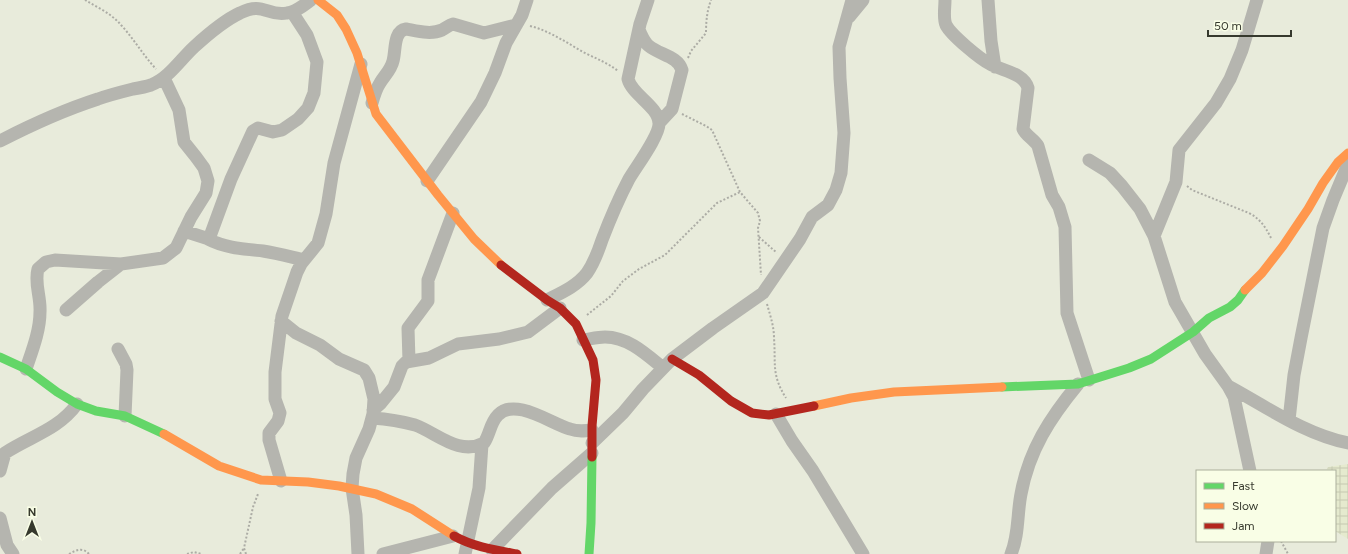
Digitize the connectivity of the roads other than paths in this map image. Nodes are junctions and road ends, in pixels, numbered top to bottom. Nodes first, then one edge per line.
1 (311, 0) edge
2 (318, 0) edge
3 (527, 0) edge
4 (648, 0) edge
5 (852, 0) edge
6 (864, 0) edge
7 (945, 0) edge
8 (988, 0) edge
9 (1257, 0) edge
10 (292, 12) junction
11 (846, 20) junction
12 (516, 25) junction
13 (639, 30) junction
14 (361, 64) junction
15 (995, 67) junction
16 (164, 78) junction
17 (372, 103) junction
18 (659, 123) junction
19 (0, 141) edge
20 (1348, 153) edge
21 (1089, 160) dead end
22 (1348, 164) edge
23 (427, 181) junction
24 (453, 213) junction
25 (184, 231) junction
26 (1154, 236) junction
27 (208, 240) junction
28 (304, 260) junction
29 (121, 264) junction
30 (547, 300) junction
31 (560, 308) junction
32 (66, 310) dead end
33 (281, 321) junction
34 (1193, 332) junction
35 (583, 340) junction
36 (118, 349) dead end
37 (0, 357) edge
38 (672, 359) junction
39 (408, 361) junction
40 (663, 368) junction
41 (26, 369) junction
42 (1083, 382) junction
43 (1228, 386) junction
44 (78, 404) junction
45 (373, 414) junction
46 (776, 414) junction
47 (125, 416) junction
48 (1289, 420) junction
49 (592, 442) junction
50 (482, 444) junction
51 (1348, 444) edge
52 (1250, 470) edge
53 (0, 471) edge
54 (281, 482) junction
55 (352, 488) junction
56 (0, 518) edge
57 (453, 536) junction
58 (1268, 542) edge
59 (466, 549) edge
60 (492, 550) junction
61 (13, 554) edge
62 (358, 554) edge
63 (383, 554) edge
64 (517, 554) edge
65 (589, 554) edge
66 (863, 554) edge
67 (1011, 554) edge
68 (1266, 554) edge

1 - 10 street
2 - 14 street
3 - 12 street
4 - 13 street
5 - 11 street
6 - 11 street
7 - 15 street
8 - 15 street
9 - 26 street
10 - 16 street
10 - 27 street
11 - 38 street
12 - 17 street
12 - 23 street
13 - 18 street
13 - 18 street
14 - 17 street
14 - 28 street
15 - 42 street
16 - 19 street
16 - 25 street
17 - 23 street
18 - 30 street
20 - 34 street
21 - 26 street
22 - 48 street
23 - 24 street
24 - 30 street
24 - 39 street
25 - 27 street
25 - 29 street
26 - 34 street
27 - 28 street
28 - 33 street
29 - 32 street
29 - 41 street
30 - 31 street
31 - 35 street
31 - 39 street
33 - 45 street
33 - 54 street
34 - 42 street
34 - 43 street
35 - 40 street
35 - 49 street
36 - 47 street
37 - 41 street
38 - 40 street
38 - 46 street
39 - 45 street
40 - 49 street
41 - 44 street
42 - 46 street
42 - 67 street
43 - 48 street
43 - 52 street
44 - 47 street
44 - 53 street
45 - 50 street
45 - 55 street
46 - 66 street
47 - 54 street
48 - 51 street
49 - 50 street
49 - 60 street
49 - 65 street
50 - 59 street
54 - 55 street
55 - 57 street
55 - 62 street
56 - 61 street
57 - 59 street
57 - 63 street
58 - 68 street
59 - 60 street
60 - 64 street

